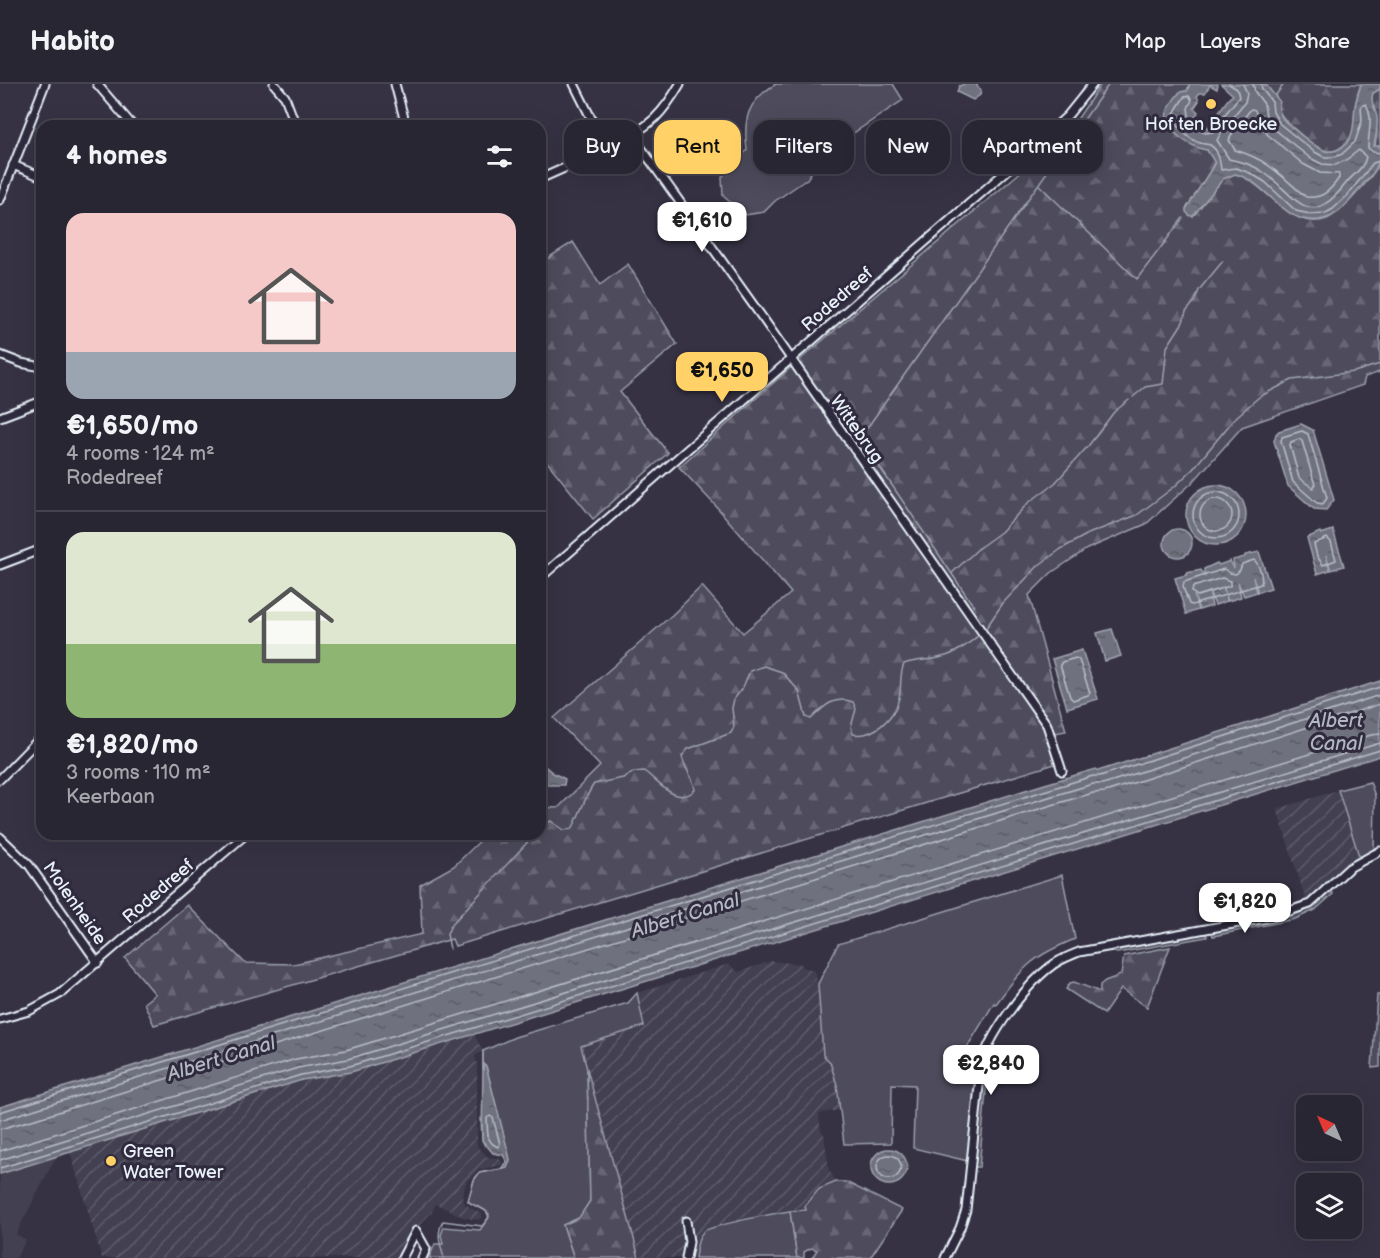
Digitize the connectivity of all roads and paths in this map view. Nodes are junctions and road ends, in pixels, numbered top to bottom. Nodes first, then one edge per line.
1 (45, 84) edge
2 (97, 84) edge
3 (274, 84) edge
4 (395, 84) edge
5 (574, 84) edge
6 (680, 84) edge
7 (1093, 84) edge
8 (128, 120) edge
9 (294, 120) edge
10 (404, 120) edge
11 (592, 120) edge
12 (642, 127) edge
13 (642, 149) edge
14 (13, 165) junction
15 (564, 168) edge
16 (36, 175) edge
17 (546, 176) edge
18 (0, 200) edge
19 (0, 355) edge
20 (790, 359) junction
21 (36, 366) edge
22 (36, 403) edge
23 (0, 417) edge
24 (36, 551) edge
25 (0, 565) edge
26 (546, 573) edge
27 (36, 742) edge
28 (1062, 771) dead end
29 (0, 779) edge
30 (0, 837) edge
31 (239, 840) edge
32 (1380, 851) edge
33 (98, 963) junction
34 (0, 1019) edge
35 (686, 1221) dead end
36 (402, 1258) edge
37 (422, 1258) edge
38 (686, 1258) edge
39 (945, 1258) edge

1 - 14 street
2 - 8 street
3 - 9 street
4 - 10 street
5 - 11 street
6 - 12 street
7 - 20 street, Rodedreef
13 - 20 street, Wittebrug
14 - 16 street
14 - 18 street
15 - 17 street
19 - 21 street
20 - 26 street, Rodedreef
20 - 28 street, Wittebrug
22 - 23 street
24 - 25 street
27 - 29 street
30 - 33 street, Molenheide
31 - 33 street, Rodedreef
32 - 39 street
33 - 34 street, Rodedreef
35 - 38 street
36 - 37 street

